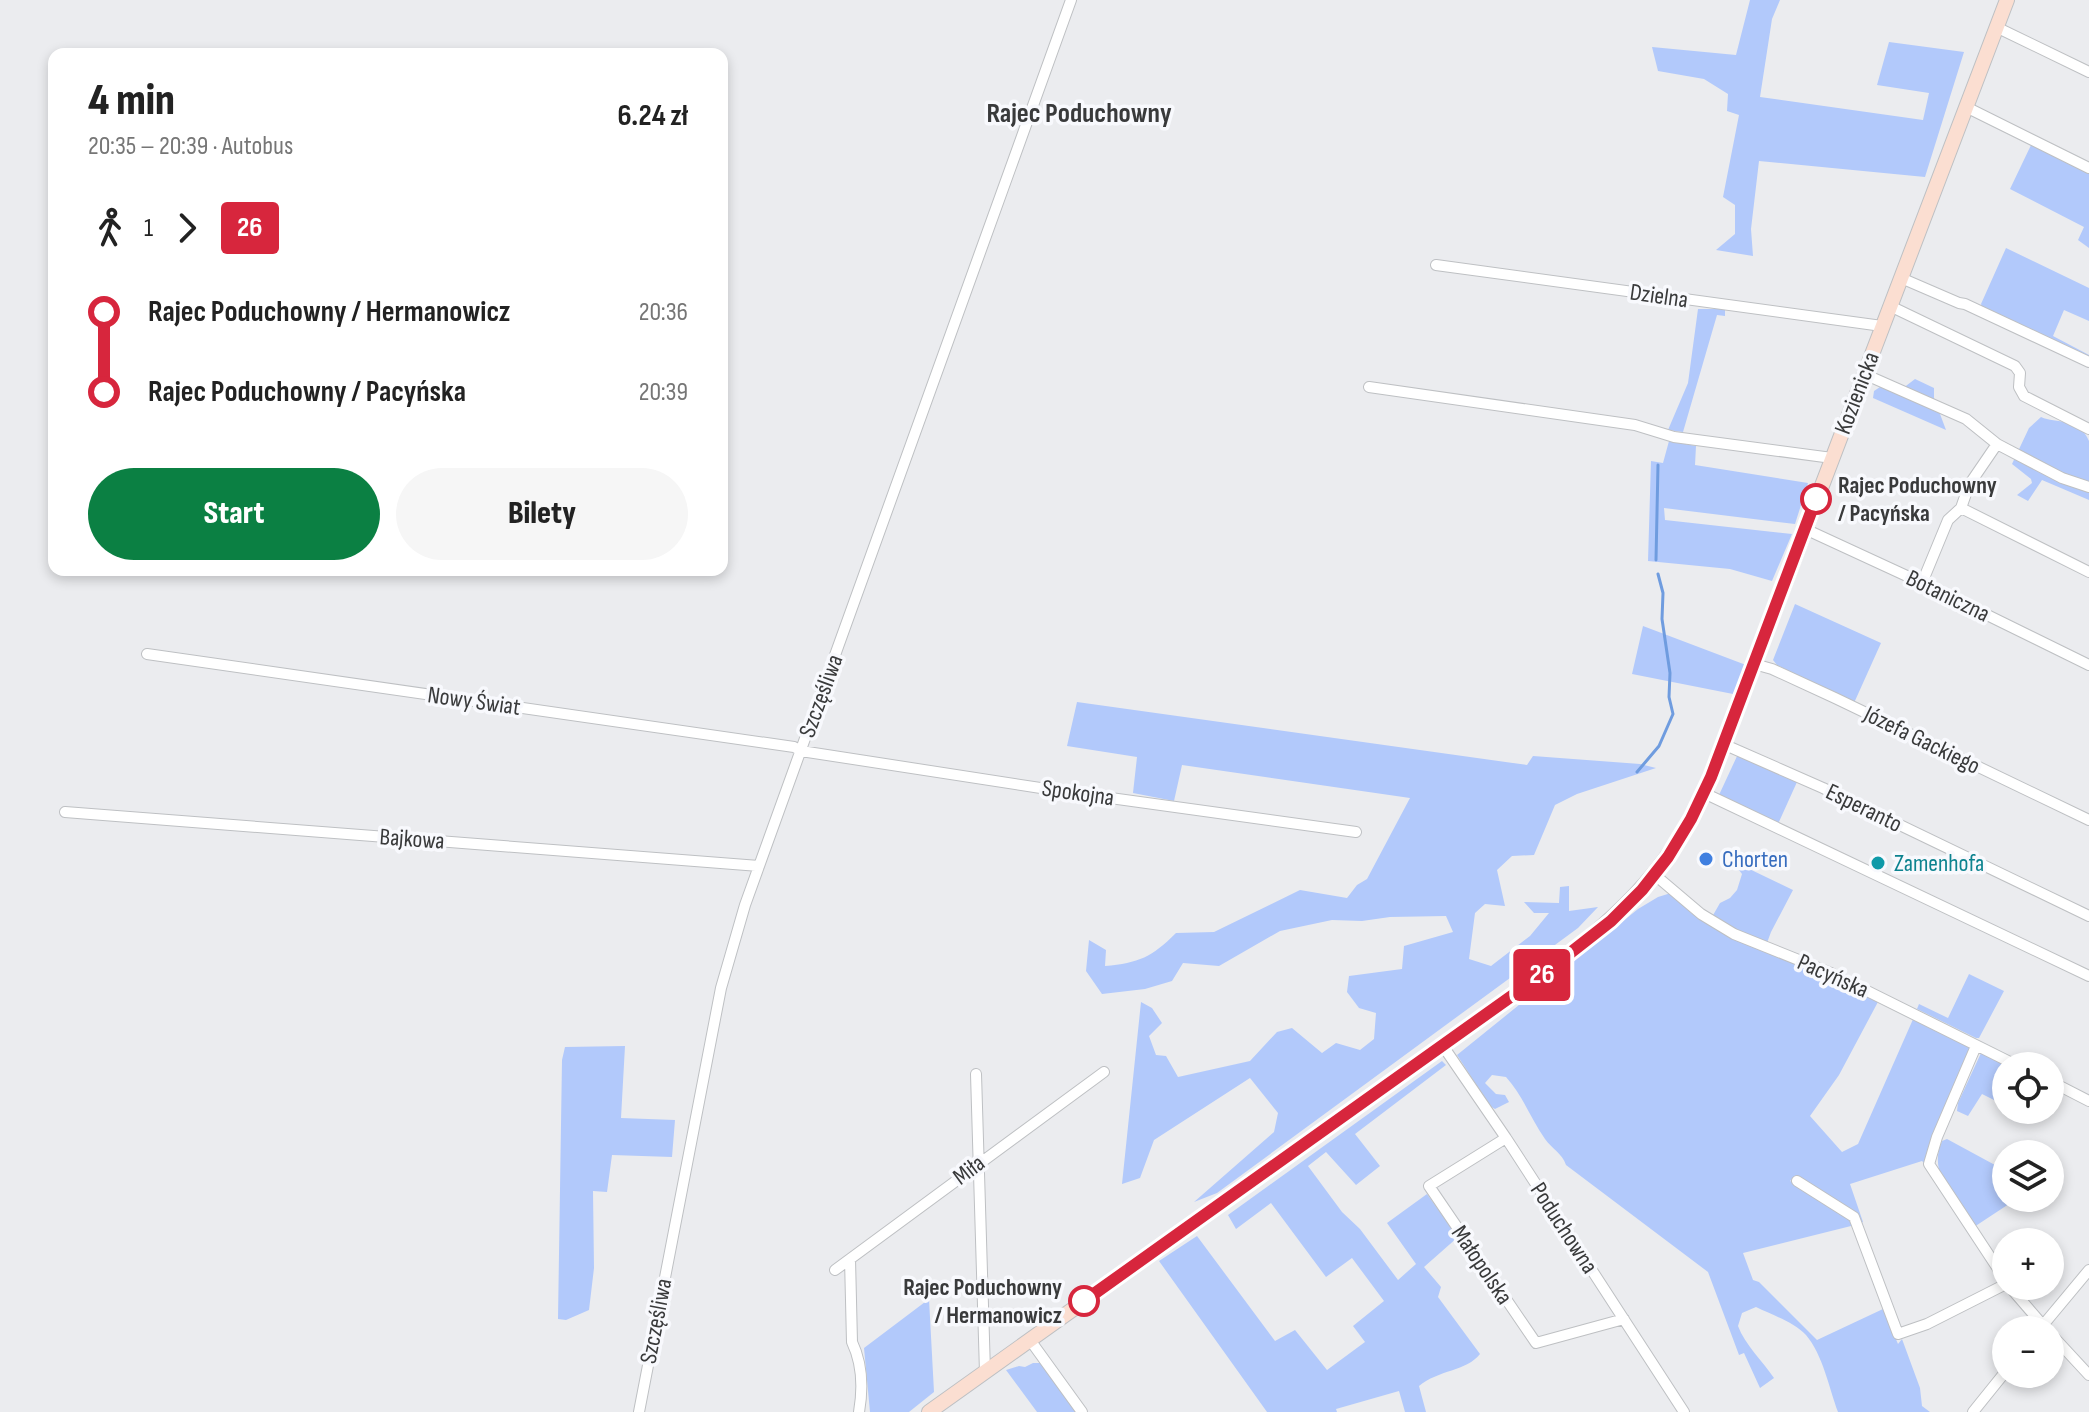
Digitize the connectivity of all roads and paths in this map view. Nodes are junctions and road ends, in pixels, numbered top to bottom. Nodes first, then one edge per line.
1 (1071, 0) edge
2 (2007, 0) edge
3 (1996, 27) junction
4 (2089, 72) edge
5 (1966, 107) junction
6 (2089, 168) edge
7 (1436, 265) dead end
8 (1901, 278) junction
9 (1890, 306) junction
10 (1882, 326) junction
11 (2089, 362) edge
12 (1864, 374) junction
13 (1369, 387) dead end
14 (2089, 429) edge
15 (1997, 444) junction
16 (1832, 458) junction
17 (2089, 487) edge
18 (1961, 508) junction
19 (1805, 529) junction
20 (2089, 572) edge
21 (1922, 583) junction
22 (147, 654) dead end
23 (1754, 664) junction
24 (2089, 665) edge
25 (1723, 744) junction
26 (801, 751) junction
27 (1704, 793) junction
28 (65, 812) dead end
29 (2089, 820) edge
30 (1356, 832) dead end
31 (759, 866) junction
32 (1655, 875) junction
33 (2089, 916) edge
34 (2089, 976) edge
35 (1443, 1046) junction
36 (1976, 1046) junction
37 (1992, 1054) edge
38 (1104, 1072) dead end
39 (976, 1074) dead end
40 (2064, 1088) edge
41 (2089, 1101) edge
42 (1506, 1138) junction
43 (979, 1163) junction
44 (1797, 1181) dead end
45 (850, 1259) junction
46 (1992, 1261) edge
47 (835, 1270) dead end
48 (2089, 1270) edge
49 (1992, 1292) edge
50 (2020, 1300) edge
51 (2033, 1316) edge
52 (2055, 1316) edge
53 (1624, 1319) junction
54 (1030, 1340) junction
55 (2064, 1349) edge
56 (985, 1372) junction
57 (2089, 1375) edge
58 (1992, 1388) edge
59 (639, 1412) edge
60 (859, 1412) edge
61 (929, 1412) edge
62 (1082, 1412) edge
63 (1684, 1412) edge
64 (1973, 1412) edge

1 - 26 street, Szczęśliwa
2 - 3 main road, Kozienicka
3 - 4 street
3 - 5 main road, Kozienicka
5 - 6 street
5 - 8 main road, Kozienicka
7 - 10 street, Dzielna
8 - 9 main road, Kozienicka
8 - 11 street
9 - 10 main road, Kozienicka
9 - 14 street
10 - 12 main road, Kozienicka
12 - 15 street
12 - 16 main road, Kozienicka
13 - 16 street
15 - 17 street
15 - 18 street
16 - 19 main road, Kozienicka
18 - 20 street
18 - 21 street
19 - 21 street, Botaniczna
19 - 23 main road, Kozienicka
21 - 24 street, Botaniczna
22 - 26 street, Nowy Świat
23 - 25 main road, Kozienicka
23 - 29 street, Józefa Gackiego
25 - 27 main road, Kozienicka
25 - 33 street, Esperanto
26 - 30 street, Spokojna
26 - 31 street, Szczęśliwa
27 - 32 main road, Kozienicka
27 - 34 street
28 - 31 street, Bajkowa
31 - 59 street, Szczęśliwa
32 - 35 main road, Kozienicka
32 - 36 street, Pacyńska
35 - 42 street, Poduchowna
35 - 54 main road, Kozienicka
36 - 37 street, Pacyńska
36 - 46 street
38 - 43 street, Miła
39 - 43 street
40 - 41 street
42 - 53 street, Poduchowna
42 - 53 street, Małopolska
43 - 45 street, Miła
43 - 56 street
44 - 49 street
45 - 47 street, Miła
45 - 60 street
48 - 52 street
50 - 51 street
53 - 63 street, Poduchowna
54 - 56 main road, Kozienicka
54 - 62 street
55 - 57 street
56 - 61 main road, Kozienicka
58 - 64 street

